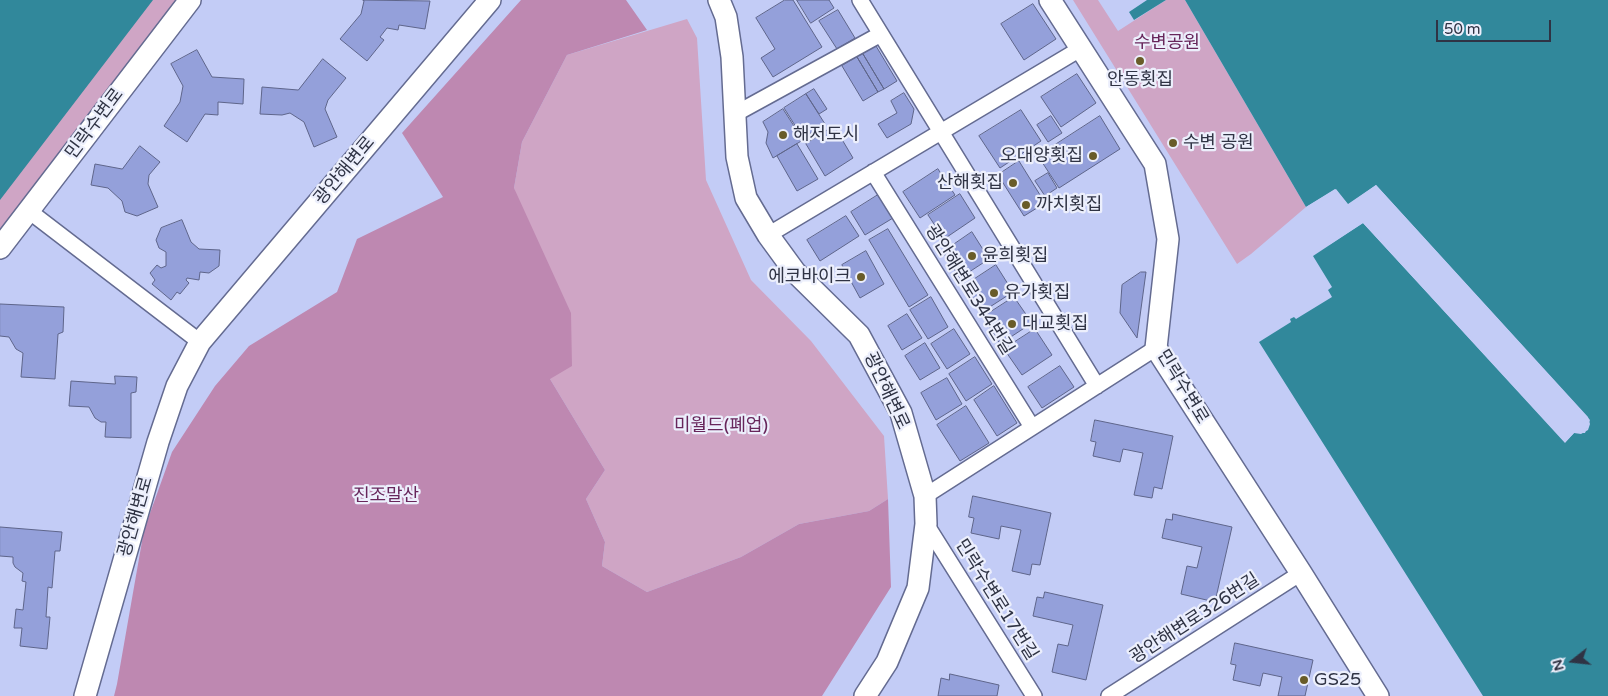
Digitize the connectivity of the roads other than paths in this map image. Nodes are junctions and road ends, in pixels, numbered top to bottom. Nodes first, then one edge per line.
1 (190, 0) edge
2 (490, 0) edge
3 (718, 0) edge
4 (860, 0) edge
5 (1050, 0) edge
6 (882, 34) junction
7 (1080, 49) junction
8 (735, 114) junction
9 (941, 132) junction
10 (873, 172) junction
11 (29, 211) junction
12 (768, 235) junction
13 (0, 248) edge
14 (200, 342) junction
15 (1156, 348) junction
16 (1097, 386) junction
17 (1032, 427) junction
18 (925, 496) junction
19 (926, 524) junction
20 (1301, 573) junction
21 (85, 696) edge
22 (865, 696) edge
23 (1034, 696) edge
24 (1109, 696) edge
25 (1378, 696) edge

1 - 11 main road, 민락수변로
2 - 14 main road, 광안해변로
3 - 8 main road, 광안해변로
4 - 6 street
5 - 7 main road, 민락수변로
6 - 8 street
6 - 9 street
7 - 9 street
7 - 15 main road, 민락수변로
8 - 12 main road, 광안해변로
9 - 10 street
9 - 16 street
10 - 12 street
10 - 17 street, 광안해변로344번길
11 - 13 main road, 민락수변로
11 - 14 street
12 - 18 main road, 광안해변로
14 - 21 main road, 광안해변로
15 - 16 street
15 - 20 main road, 민락수변로
16 - 17 street
17 - 18 street
18 - 19 main road, 광안해변로
19 - 22 main road, 광안해변로
19 - 23 street, 민락수변로17번길
20 - 24 street, 광안해변로326번길
20 - 25 main road, 민락수변로

